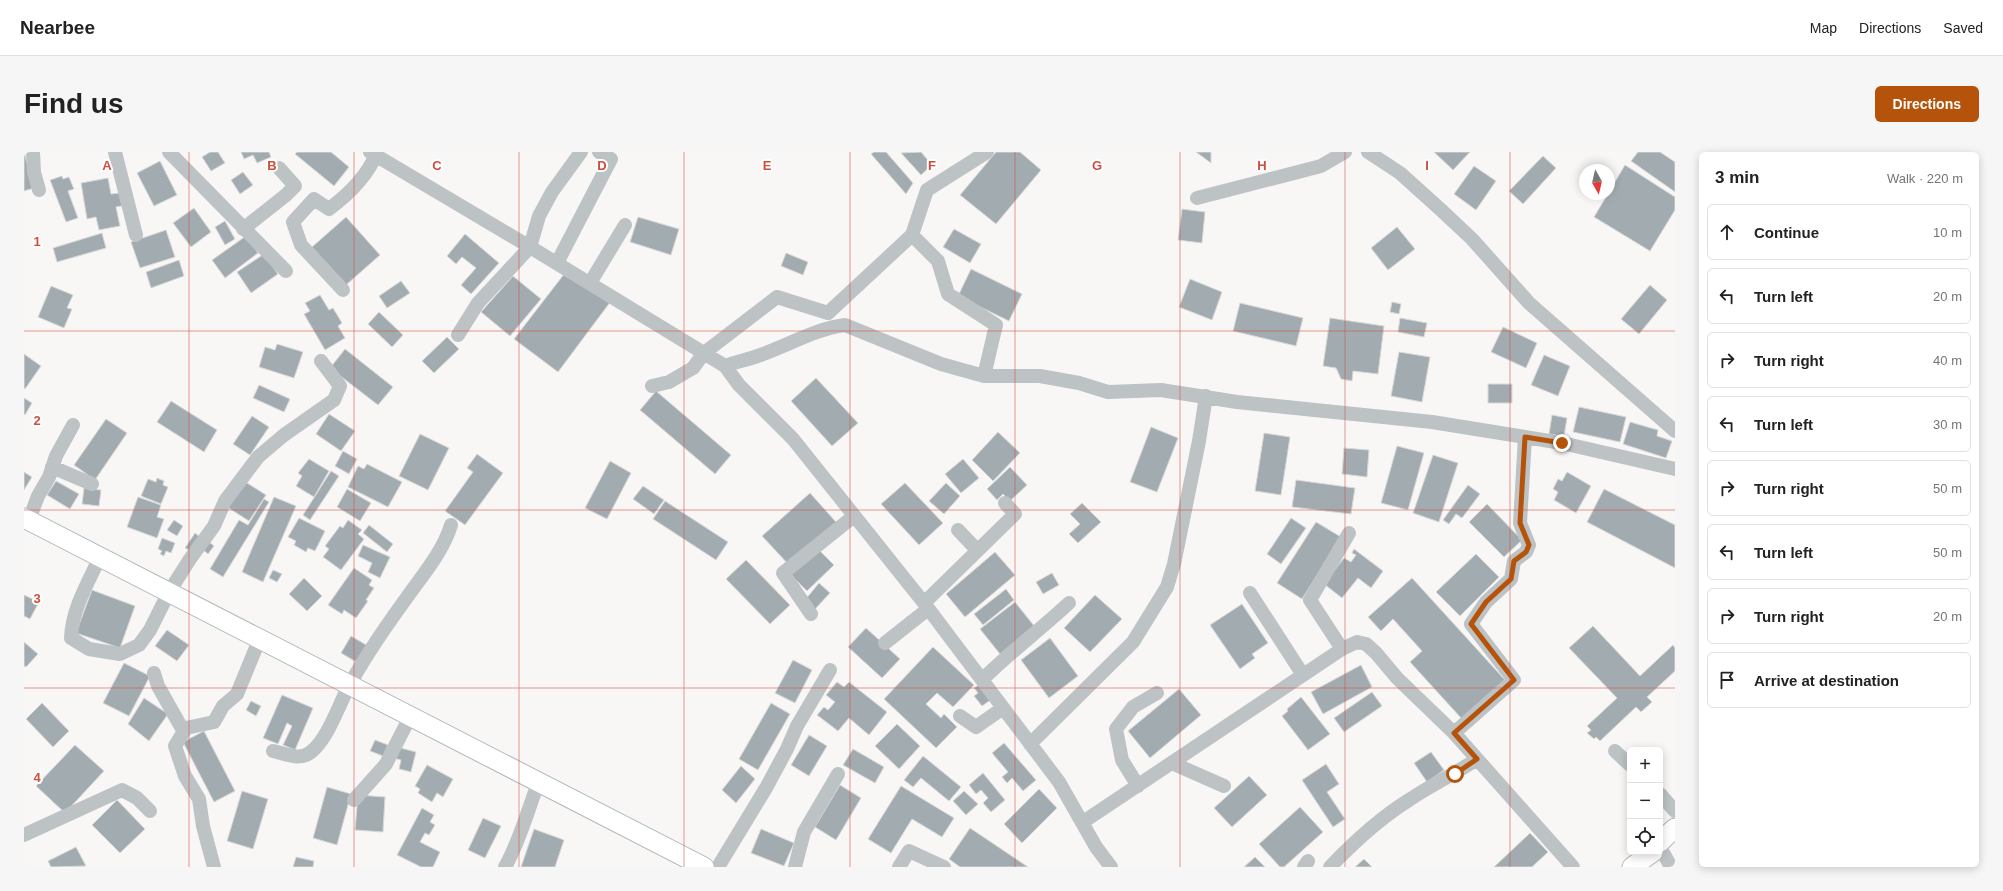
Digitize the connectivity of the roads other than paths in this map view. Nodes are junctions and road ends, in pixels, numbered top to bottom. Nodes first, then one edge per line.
1 (33, 152) edge
2 (115, 152) edge
3 (169, 152) edge
4 (581, 152) edge
5 (599, 152) edge
6 (987, 152) edge
7 (1345, 152) edge
8 (1368, 152) edge
9 (374, 153) edge
10 (279, 168) dead end
11 (39, 190) dead end
12 (1197, 198) dead end
13 (625, 225) dead end
14 (243, 229) junction
15 (136, 235) dead end
16 (912, 235) junction
17 (530, 246) junction
18 (557, 263) junction
19 (286, 271) dead end
20 (590, 283) junction
21 (343, 290) dead end
22 (458, 335) dead end
23 (704, 353) junction
24 (321, 361) dead end
25 (725, 366) junction
26 (984, 376) junction
27 (652, 386) dead end
28 (1206, 396) junction
29 (73, 425) dead end
30 (1675, 432) edge
31 (1525, 437) junction
32 (52, 467) junction
33 (1675, 468) edge
34 (92, 484) dead end
35 (1005, 503) dead end
36 (854, 516) junction
37 (26, 519) edge
38 (451, 525) dead end
39 (958, 530) dead end
40 (1349, 533) dead end
41 (977, 550) junction
42 (100, 557) junction
43 (169, 592) junction
44 (1250, 592) dead end
45 (1068, 603) dead end
46 (926, 606) junction
47 (811, 614) dead end
48 (260, 638) junction
49 (885, 643) dead end
50 (1342, 649) junction
51 (830, 670) dead end
52 (154, 673) dead end
53 (1303, 675) junction
54 (982, 680) junction
55 (350, 684) junction
56 (1157, 693) dead end
57 (1003, 708) junction
58 (410, 715) junction
59 (960, 716) dead end
60 (184, 732) junction
61 (1454, 733) junction
62 (1030, 744) junction
63 (274, 751) dead end
64 (1615, 751) dead end
65 (1477, 759) junction
66 (1627, 762) edge
67 (1172, 763) junction
68 (838, 774) dead end
69 (539, 781) junction
70 (1138, 786) junction
71 (1224, 786) dead end
72 (1663, 797) edge
73 (354, 800) dead end
74 (150, 811) dead end
75 (1675, 811) edge
76 (1083, 822) junction
77 (1675, 828) edge
78 (24, 835) edge
79 (1663, 839) edge
80 (1663, 852) edge
81 (1649, 855) edge
82 (214, 867) edge
83 (505, 867) edge
84 (704, 867) edge
85 (718, 867) edge
86 (796, 867) edge
87 (899, 867) edge
88 (944, 867) edge
89 (1110, 867) edge
90 (1330, 867) edge
91 (1573, 867) edge
92 (1632, 867) edge
93 (1671, 867) edge

1 - 11 street
2 - 15 street
3 - 14 street
4 - 17 street
5 - 18 street
6 - 16 street
7 - 12 street
8 - 30 street
9 - 17 street
9 - 21 street
10 - 14 street
13 - 20 street
14 - 19 street
16 - 23 street
16 - 26 street
17 - 18 street
17 - 22 street
18 - 20 street
20 - 23 street
23 - 25 street
23 - 27 street
24 - 43 street
25 - 26 street
25 - 36 street
26 - 28 street
28 - 31 street
28 - 62 street
29 - 32 street
31 - 33 street
31 - 61 street
32 - 34 street
32 - 37 street
35 - 41 street
36 - 46 street
36 - 47 street
37 - 42 main road
38 - 55 street
39 - 41 street
40 - 50 street
41 - 46 street
42 - 43 main road
42 - 43 street
43 - 48 main road
44 - 53 street
45 - 54 street
46 - 49 street
46 - 54 street
48 - 55 main road
48 - 60 street
50 - 53 street
50 - 61 street
51 - 85 street
52 - 60 street
53 - 67 street
54 - 57 street
55 - 58 main road
55 - 63 street
56 - 70 street
57 - 59 street
57 - 62 street
58 - 69 main road
58 - 73 street
60 - 82 street
61 - 65 street
62 - 76 street
64 - 66 street
65 - 90 street
65 - 91 street
67 - 70 street
67 - 71 street
68 - 86 street
69 - 83 street
69 - 84 main road
70 - 76 street
72 - 75 street
74 - 78 street
76 - 89 street
77 - 79 main road
80 - 93 street
81 - 92 main road
87 - 88 street

